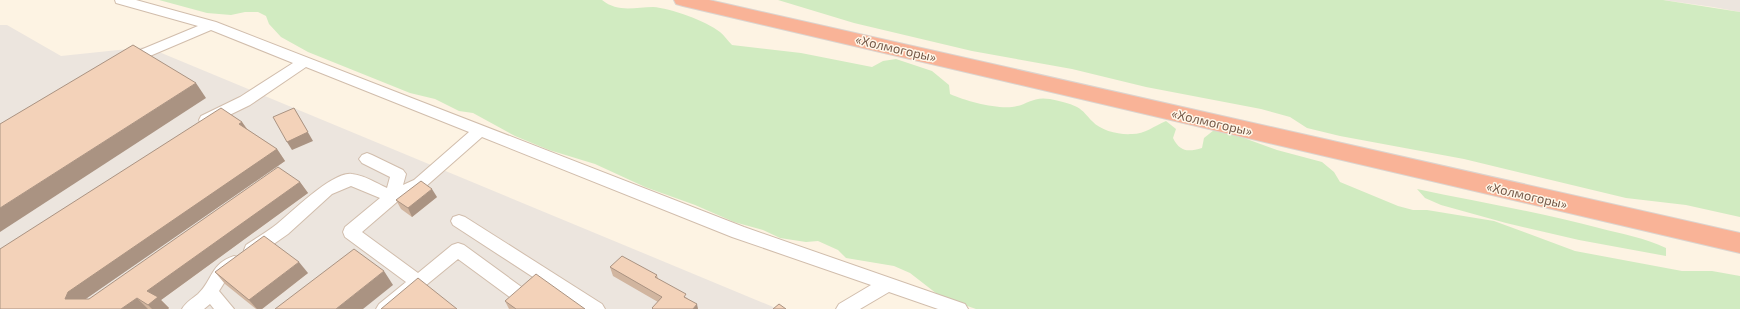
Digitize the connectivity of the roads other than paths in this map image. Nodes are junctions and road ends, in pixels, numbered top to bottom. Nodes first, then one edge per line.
1 (121, 0) edge
2 (683, 0) edge
3 (212, 25) junction
4 (304, 62) junction
5 (114, 68) edge
6 (191, 128) edge
7 (479, 132) junction
8 (367, 159) dead end
9 (392, 197) junction
10 (459, 221) dead end
11 (1740, 244) edge
12 (418, 282) junction
13 (888, 284) junction
14 (521, 296) edge
15 (206, 297) junction
16 (191, 309) edge
17 (225, 309) edge
18 (385, 309) edge
19 (596, 309) edge
20 (845, 309) edge
21 (959, 309) edge

1 - 3 lane
2 - 11 highway, «Холмогоры»
3 - 4 lane
3 - 5 lane
4 - 6 lane
4 - 7 lane
7 - 9 lane
7 - 13 lane
8 - 9 lane
9 - 12 lane
9 - 15 lane
10 - 19 lane
12 - 14 lane
12 - 18 lane
13 - 20 lane
13 - 21 lane
15 - 16 lane
15 - 17 lane

